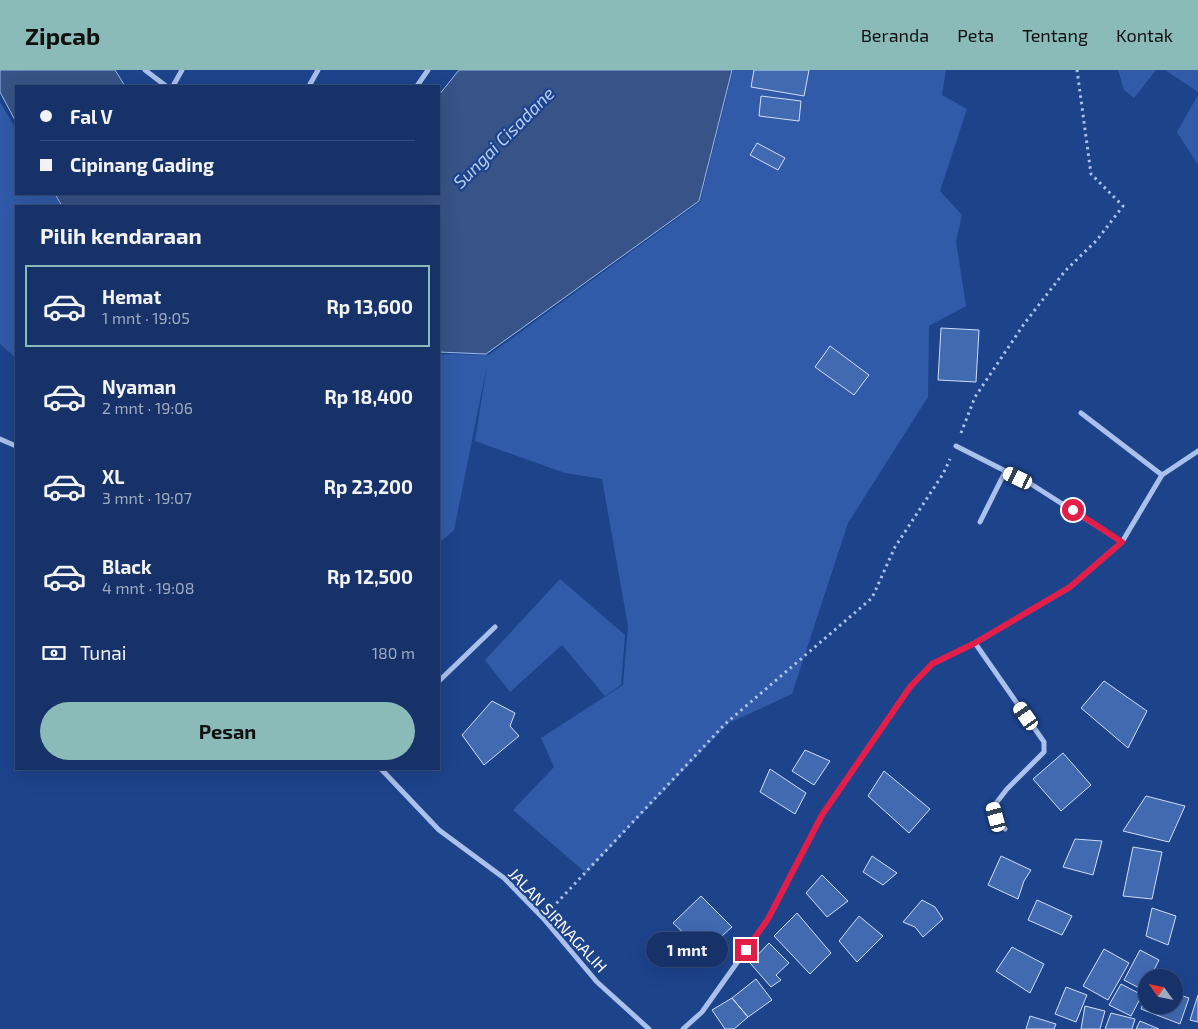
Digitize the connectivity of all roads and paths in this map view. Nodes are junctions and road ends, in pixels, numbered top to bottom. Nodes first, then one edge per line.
1 (145, 70) edge
2 (182, 70) edge
3 (318, 70) edge
4 (428, 70) edge
5 (1077, 70) edge
6 (165, 85) edge
7 (174, 85) edge
8 (310, 85) edge
9 (418, 85) edge
10 (1080, 413) dead end
11 (0, 438) edge
12 (15, 446) edge
13 (956, 446) junction
14 (1198, 451) edge
15 (1005, 472) junction
16 (1162, 475) junction
17 (980, 522) dead end
18 (1122, 542) junction
19 (496, 627) dead end
20 (975, 643) junction
21 (440, 680) edge
22 (382, 770) edge
23 (1005, 828) dead end
24 (543, 918) junction
25 (649, 1029) edge
26 (683, 1029) edge

1 - 6 street
2 - 7 street
3 - 8 street
4 - 9 street
5 - 13 path
10 - 16 street
11 - 12 street
13 - 15 street
13 - 24 path
14 - 16 street
15 - 17 street
15 - 18 street
16 - 18 street
18 - 20 street
19 - 21 street
20 - 23 street
20 - 26 street
22 - 24 street, JALAN SIRNAGALIH
24 - 25 street, JALAN SIRNAGALIH

